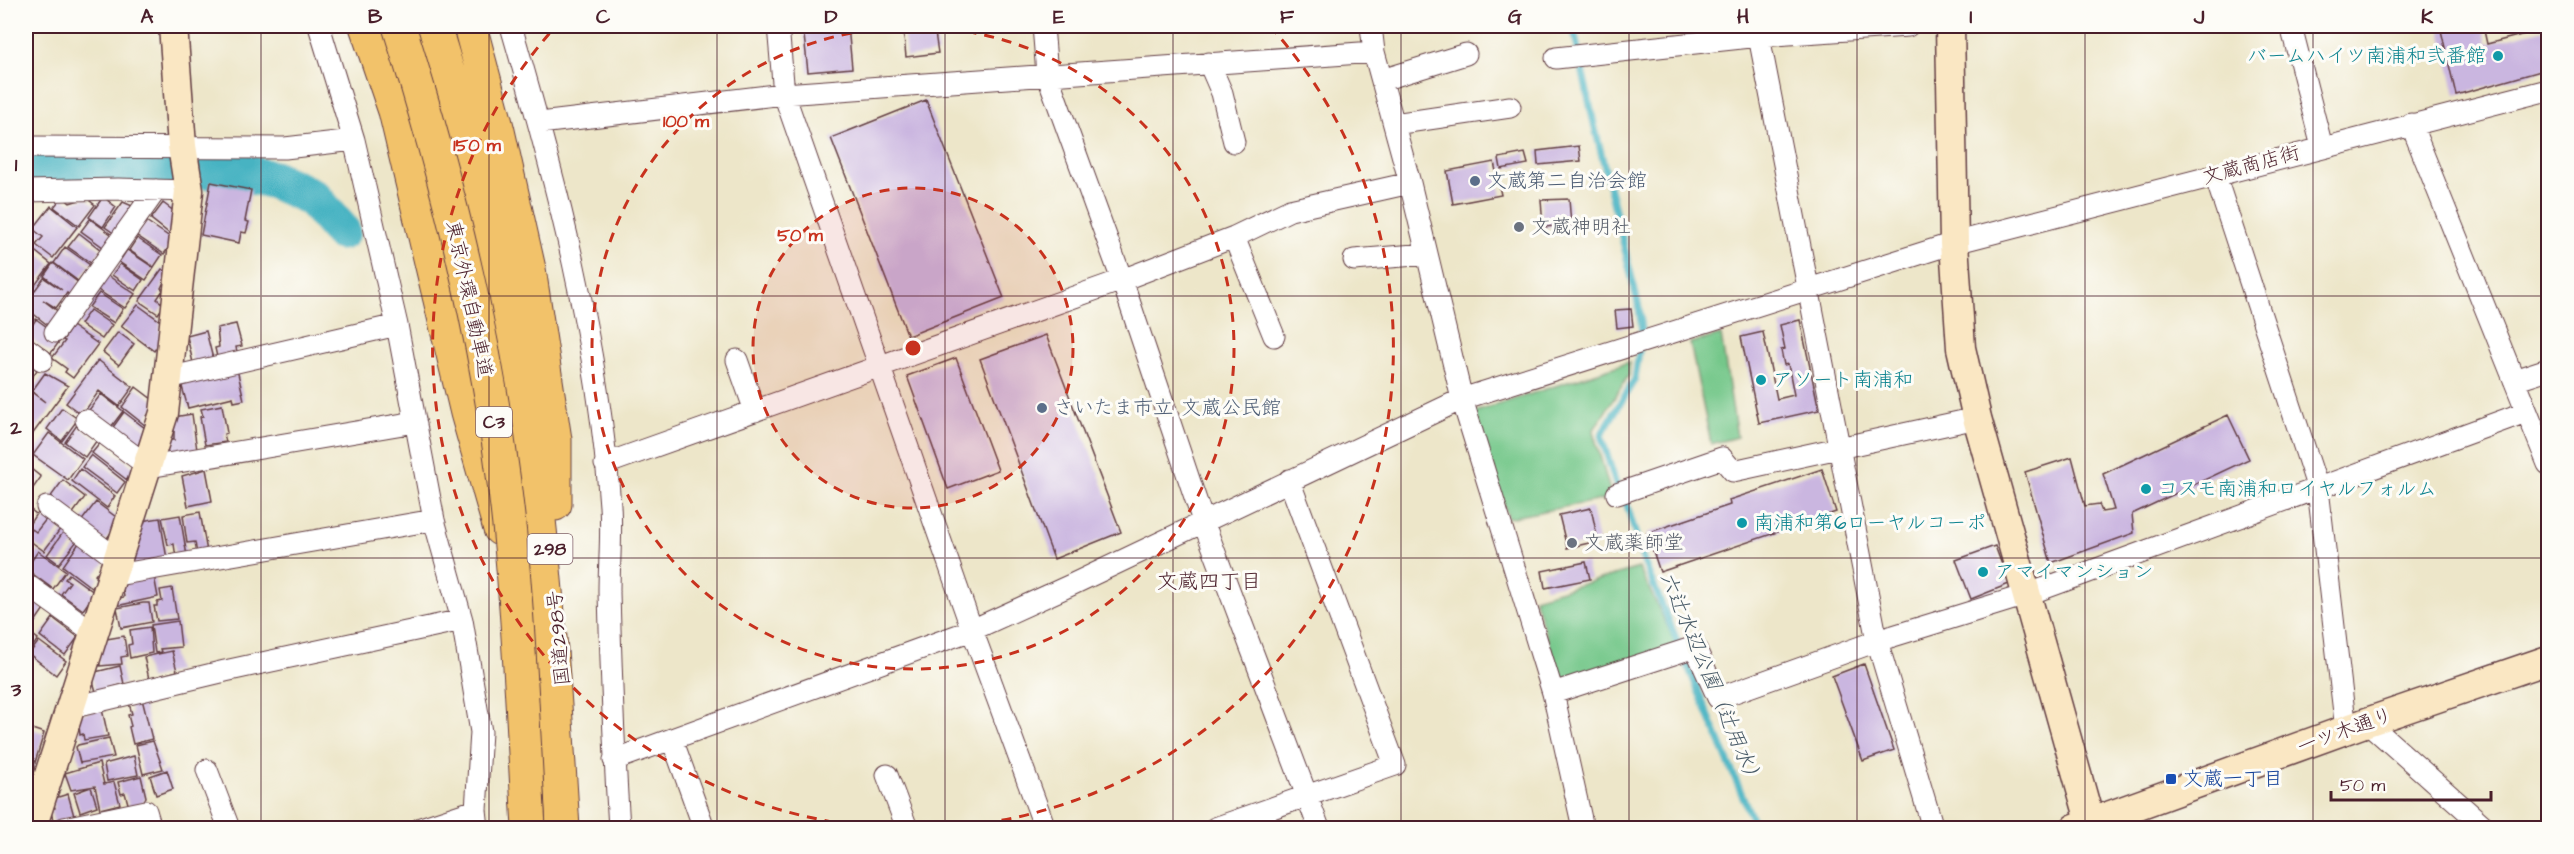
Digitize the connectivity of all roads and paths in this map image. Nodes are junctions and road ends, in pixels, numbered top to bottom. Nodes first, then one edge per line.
1 (173, 26) edge
2 (319, 26) edge
3 (366, 26) edge
4 (399, 26) edge
5 (434, 26) edge
6 (470, 26) edge
7 (511, 26) edge
8 (778, 26) edge
9 (1043, 26) edge
10 (1371, 26) edge
11 (1908, 26) edge
12 (1950, 26) edge
13 (2291, 26) edge
14 (1759, 31) edge
15 (1374, 52) junction
16 (1467, 54) dead end
17 (1556, 58) dead end
18 (1209, 63) junction
19 (1047, 74) junction
20 (1382, 80) junction
21 (2548, 90) edge
22 (784, 93) junction
23 (1510, 107) dead end
24 (540, 123) junction
25 (2411, 123) junction
26 (1394, 124) junction
27 (354, 140) junction
28 (1234, 142) dead end
29 (182, 146) junction
30 (26, 147) edge
31 (2322, 147) junction
32 (2215, 175) junction
33 (1410, 183) junction
34 (156, 190) junction
35 (189, 191) junction
36 (27, 193) edge
37 (1234, 237) junction
38 (1954, 243) junction
39 (1427, 254) junction
40 (1353, 260) dead end
41 (1122, 280) junction
42 (1809, 288) junction
43 (397, 325) junction
44 (55, 332) dead end
45 (1274, 336) dead end
46 (737, 360) dead end
47 (880, 366) junction
48 (2548, 369) edge
49 (168, 378) junction
50 (2514, 380) junction
51 (1462, 399) junction
52 (754, 411) junction
53 (2526, 412) junction
54 (1977, 418) junction
55 (86, 420) dead end
56 (415, 422) junction
57 (1840, 448) junction
58 (2548, 461) edge
59 (605, 464) junction
60 (149, 467) junction
61 (1289, 480) junction
62 (2318, 489) junction
63 (1617, 494) dead end
64 (47, 507) dead end
65 (434, 520) junction
66 (1203, 521) junction
67 (114, 568) junction
68 (26, 584) edge
69 (556, 591) junction
70 (2026, 595) junction
71 (522, 602) junction
72 (462, 620) junction
73 (972, 630) junction
74 (93, 632) junction
75 (1877, 641) junction
76 (2548, 660) edge
77 (1553, 693) junction
78 (70, 708) junction
79 (2356, 726) junction
80 (672, 739) junction
81 (614, 760) junction
82 (207, 770) dead end
83 (887, 776) dead end
84 (1309, 796) junction
85 (477, 819) edge
86 (2086, 827) edge
87 (32, 828) edge
88 (64, 828) edge
89 (151, 828) edge
90 (229, 828) edge
91 (421, 828) edge
92 (529, 828) edge
93 (539, 828) edge
94 (563, 828) edge
95 (574, 828) edge
96 (619, 828) edge
97 (705, 828) edge
98 (907, 828) edge
99 (1045, 828) edge
100 (1215, 828) edge
101 (1319, 828) edge
102 (1583, 828) edge
103 (1933, 828) edge
104 (2486, 828) edge

1 - 29 street
2 - 27 street
3 - 71 highway
4 - 92 highway, 東京外環自動車道 / C3, bridge
5 - 94 highway, 東京外環自動車道 / C3
6 - 69 highway
7 - 24 street
8 - 22 street
9 - 19 street
10 - 15 street
11 - 14 street
12 - 38 street
13 - 31 street
14 - 17 street
14 - 42 street
15 - 18 street
15 - 20 street
16 - 20 street
18 - 19 street
18 - 28 street
19 - 22 street
19 - 41 street
20 - 26 street
21 - 25 street, 文蔵商店街
22 - 24 street
22 - 47 street
23 - 26 street
24 - 59 street
25 - 31 street, 文蔵商店街
25 - 50 street
26 - 33 street
27 - 29 street
27 - 43 street
29 - 30 street
29 - 35 street
31 - 32 street, 文蔵商店街
32 - 38 street, 文蔵商店街
32 - 62 street
33 - 37 street
33 - 39 street
34 - 35 street
34 - 36 street
34 - 44 street
35 - 49 street
37 - 41 street
37 - 45 street
38 - 42 street, 文蔵商店街
38 - 54 street
39 - 40 street
39 - 51 street
41 - 47 street
41 - 66 street
42 - 51 street, 文蔵商店街
42 - 57 street
43 - 49 street
43 - 56 street
46 - 52 street
47 - 52 street
47 - 73 street
48 - 50 street
49 - 60 street
50 - 53 street
51 - 61 street, 文蔵商店街
51 - 77 street
52 - 59 street
53 - 58 street
53 - 62 street
54 - 57 street
54 - 70 street
55 - 60 street
56 - 60 street
56 - 65 street
57 - 63 street
57 - 75 street
59 - 81 street
60 - 67 street
61 - 66 street, 文蔵商店街
61 - 84 street
62 - 70 street
62 - 79 street
64 - 67 street
65 - 67 street
65 - 72 street
66 - 73 street, 文蔵商店街
66 - 84 street
67 - 74 street
68 - 74 street
69 - 71 highway, 国道298号 / 298
69 - 95 highway, 国道298号 / 298
70 - 75 street
70 - 86 street
71 - 93 highway, 国道298号 / 298
72 - 78 street
72 - 85 street
73 - 80 street, 文蔵商店街
73 - 99 street
74 - 78 street
75 - 77 street
75 - 103 street
76 - 79 street, 一ツ木通り
77 - 102 street
78 - 87 street
79 - 86 street, 一ツ木通り
79 - 104 street
80 - 81 street, 文蔵商店街
80 - 97 street
81 - 96 street
82 - 90 street
83 - 98 street
84 - 100 street
84 - 101 street
85 - 91 street
88 - 89 street

